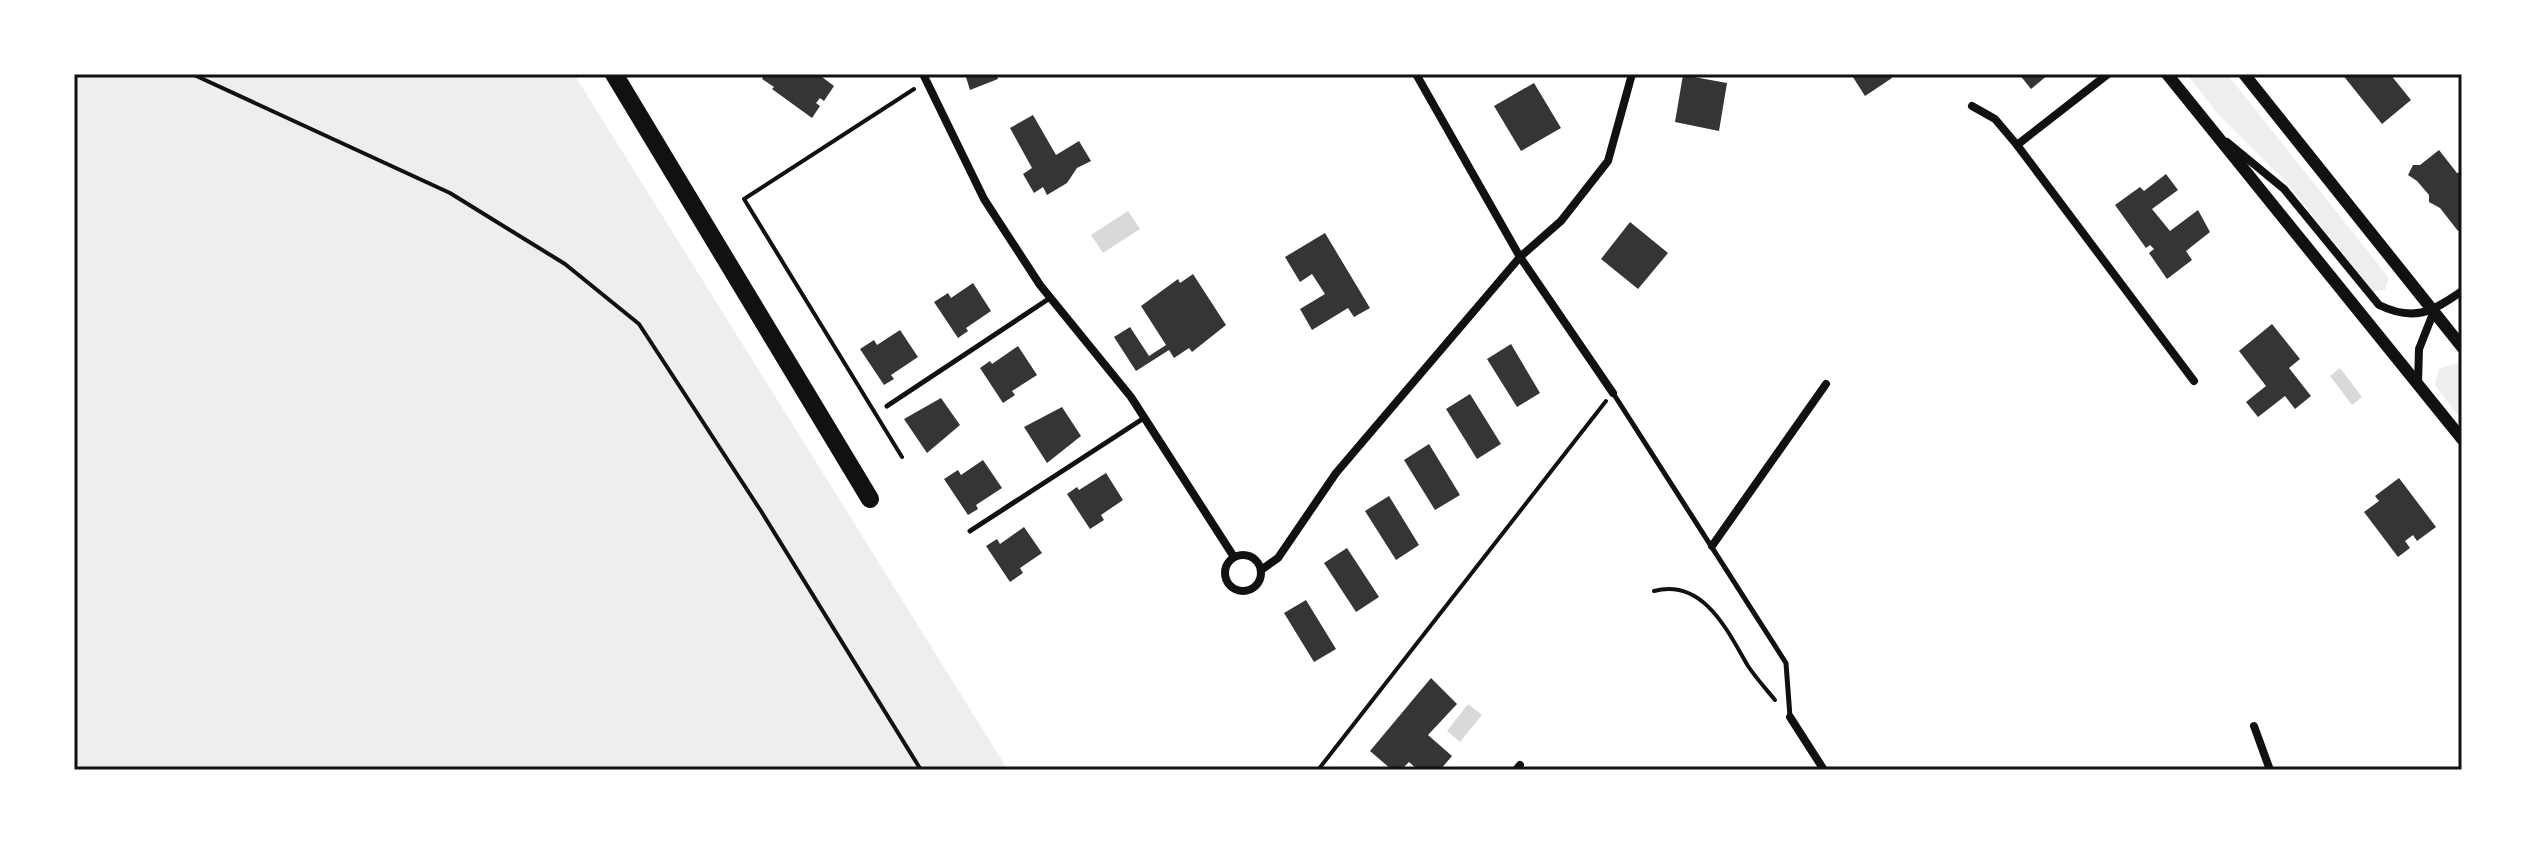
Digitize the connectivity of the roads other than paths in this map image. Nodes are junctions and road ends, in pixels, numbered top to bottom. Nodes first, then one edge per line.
1 (614, 74) edge
2 (1416, 74) edge
3 (1632, 74) edge
4 (2108, 74) edge
5 (2167, 74) edge
6 (2244, 74) edge
7 (925, 78) edge
8 (1972, 106) dead end
9 (2211, 129) junction
10 (2017, 145) junction
11 (1520, 257) junction
12 (2462, 291) edge
13 (1050, 298) junction
14 (2434, 311) junction
15 (2462, 347) edge
16 (2194, 381) dead end
17 (2418, 383) junction
18 (1826, 384) dead end
19 (1613, 393) joint
20 (887, 406) dead end
21 (1144, 418) junction
22 (2462, 439) edge
23 (870, 499) dead end
24 (970, 531) dead end
25 (1712, 546) junction
26 (1234, 557) junction
27 (1261, 570) junction
28 (1790, 717) joint
29 (2254, 726) dead end
30 (1824, 770) edge
31 (2270, 770) edge

1 - 23 highway
2 - 11 street
3 - 11 street
4 - 10 street
5 - 9 street
6 - 14 street
7 - 13 street
8 - 10 street
9 - 14 street
9 - 17 street
10 - 16 street
11 - 19 street
11 - 27 street
12 - 14 street
13 - 20 lane
13 - 21 street
14 - 15 street
14 - 17 street
17 - 22 street
18 - 25 street
19 - 25 lane
21 - 24 lane
21 - 26 street
25 - 28 lane
26 - 27 street
26 - 27 street
28 - 30 street
29 - 31 street

